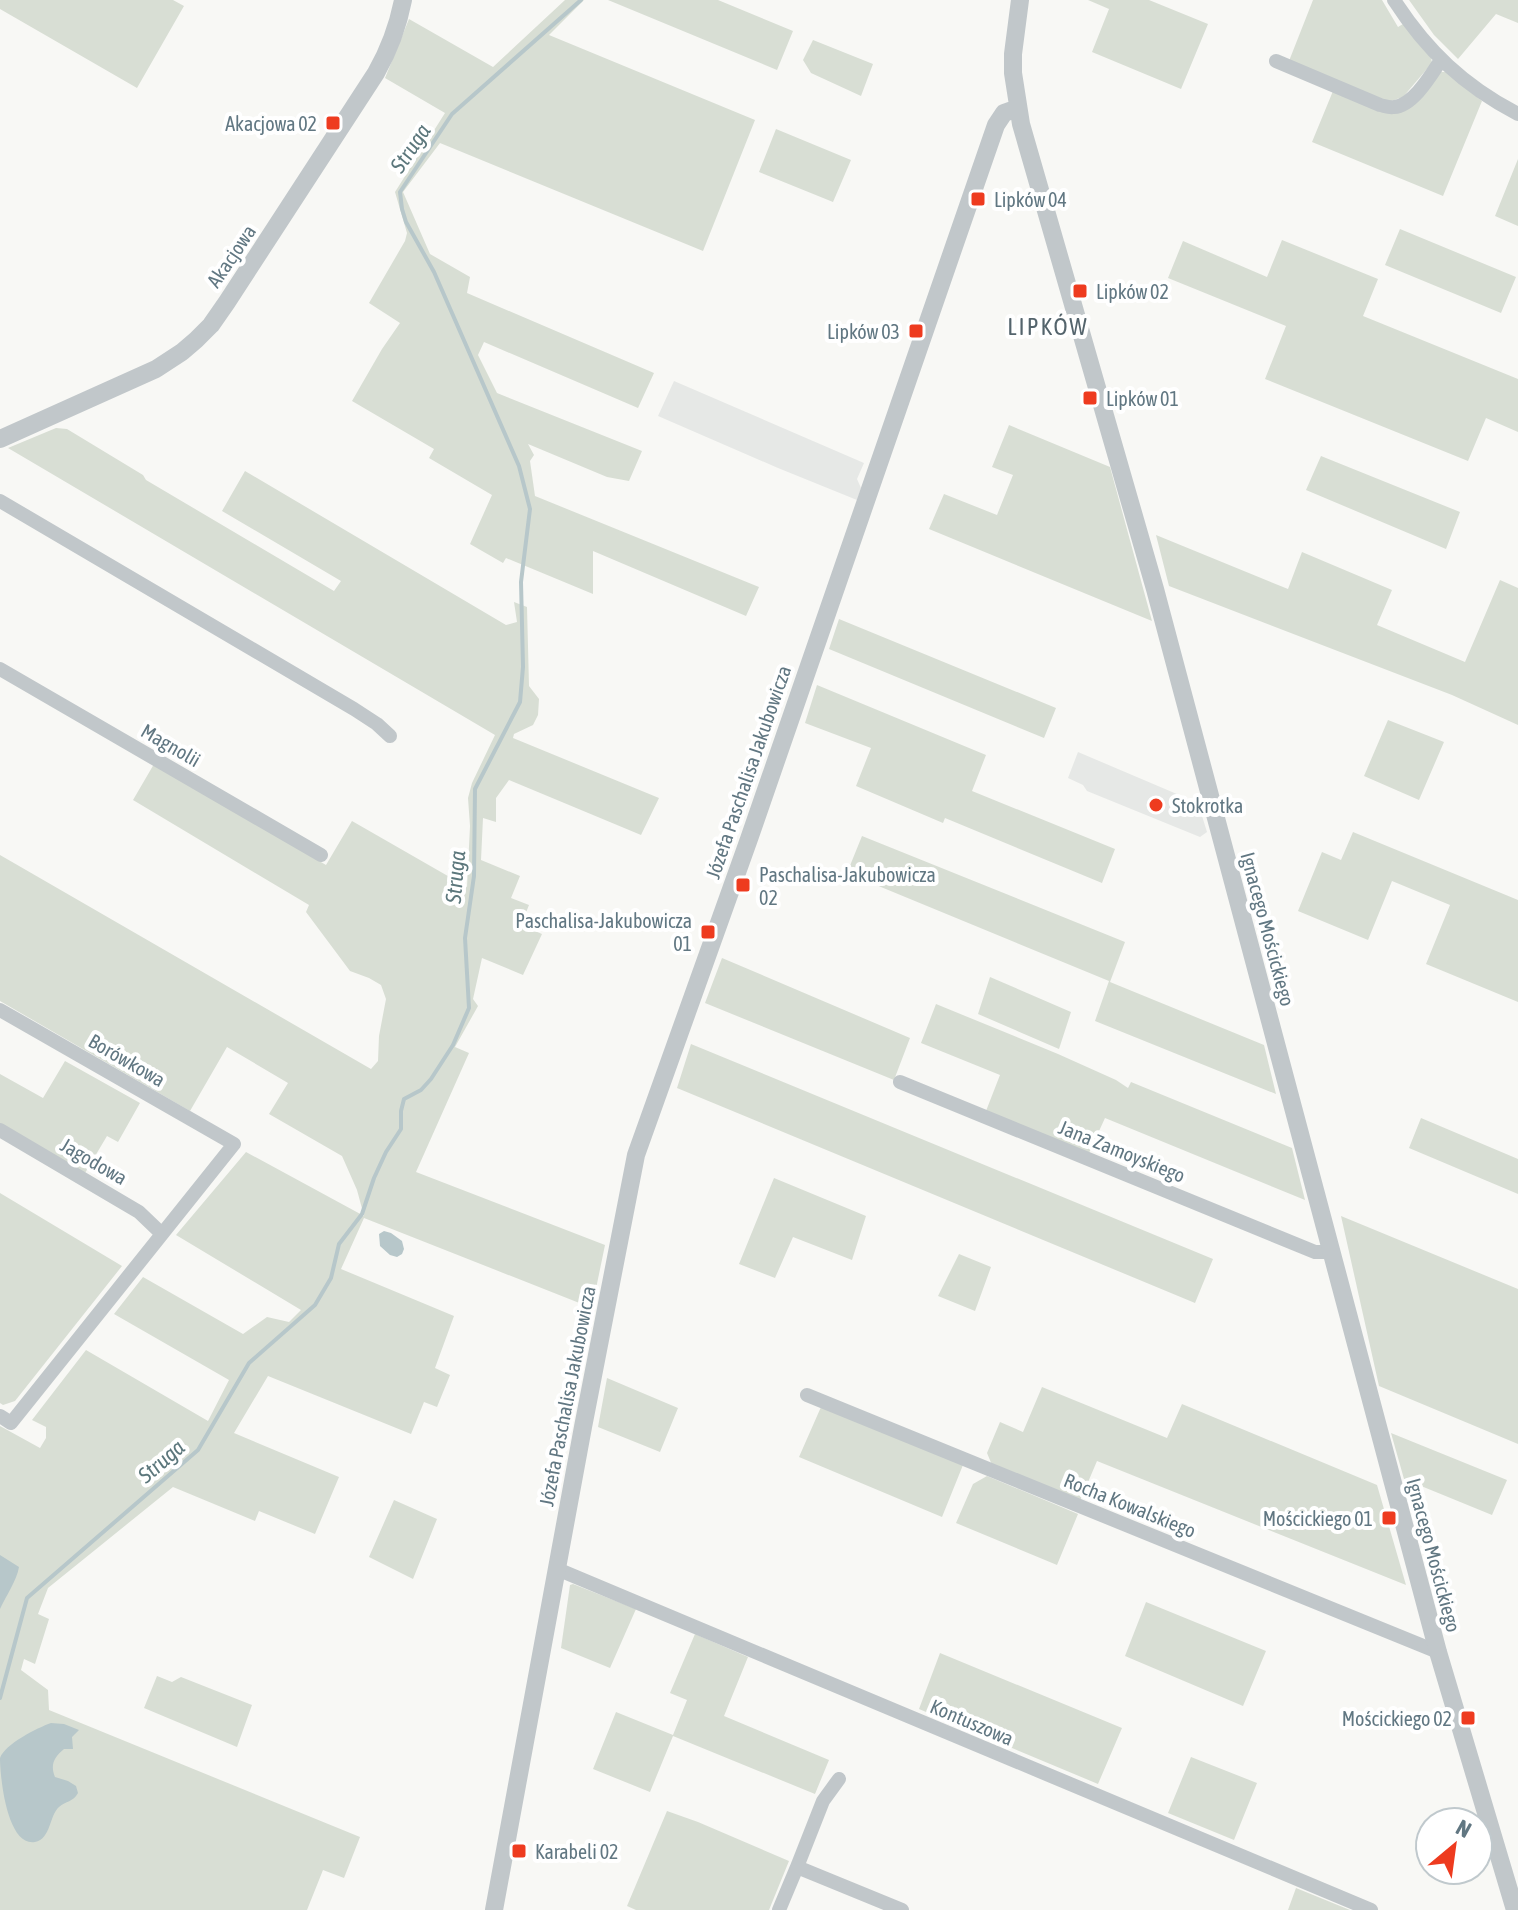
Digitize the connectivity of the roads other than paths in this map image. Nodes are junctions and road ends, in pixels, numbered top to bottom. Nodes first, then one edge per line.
1 (403, 0) edge
2 (1020, 0) edge
3 (1394, 0) edge
4 (1441, 60) junction
5 (1276, 61) dead end
6 (1018, 108) junction
7 (1518, 114) edge
8 (0, 439) edge
9 (0, 501) edge
10 (0, 669) edge
11 (390, 736) dead end
12 (321, 855) dead end
13 (0, 1010) edge
14 (900, 1082) dead end
15 (0, 1130) edge
16 (162, 1234) junction
17 (1331, 1252) junction
18 (807, 1395) dead end
19 (5, 1420) edge
20 (557, 1569) junction
21 (1438, 1652) junction
22 (839, 1779) dead end
23 (804, 1870) junction
24 (494, 1910) edge
25 (779, 1910) edge
26 (902, 1910) edge
27 (1371, 1910) edge
28 (1515, 1910) edge

1 - 8 street, Akacjowa
2 - 6 street
3 - 4 street
4 - 5 street
4 - 7 street
6 - 17 street, Ignacego Mościckiego
6 - 20 street, Józefa Paschalisa Jakubowicza
9 - 11 street
10 - 12 street, Magnolii
13 - 16 street, Borówkowa
14 - 17 street, Jana Zamoyskiego
15 - 16 street, Jagodowa
16 - 19 street
17 - 21 street, Ignacego Mościckiego
18 - 21 street, Rocha Kowalskiego
20 - 24 street, Józefa Paschalisa Jakubowicza
20 - 27 street, Kontuszowa
21 - 28 street, Ignacego Mościckiego
22 - 23 street
23 - 25 street
23 - 26 street

